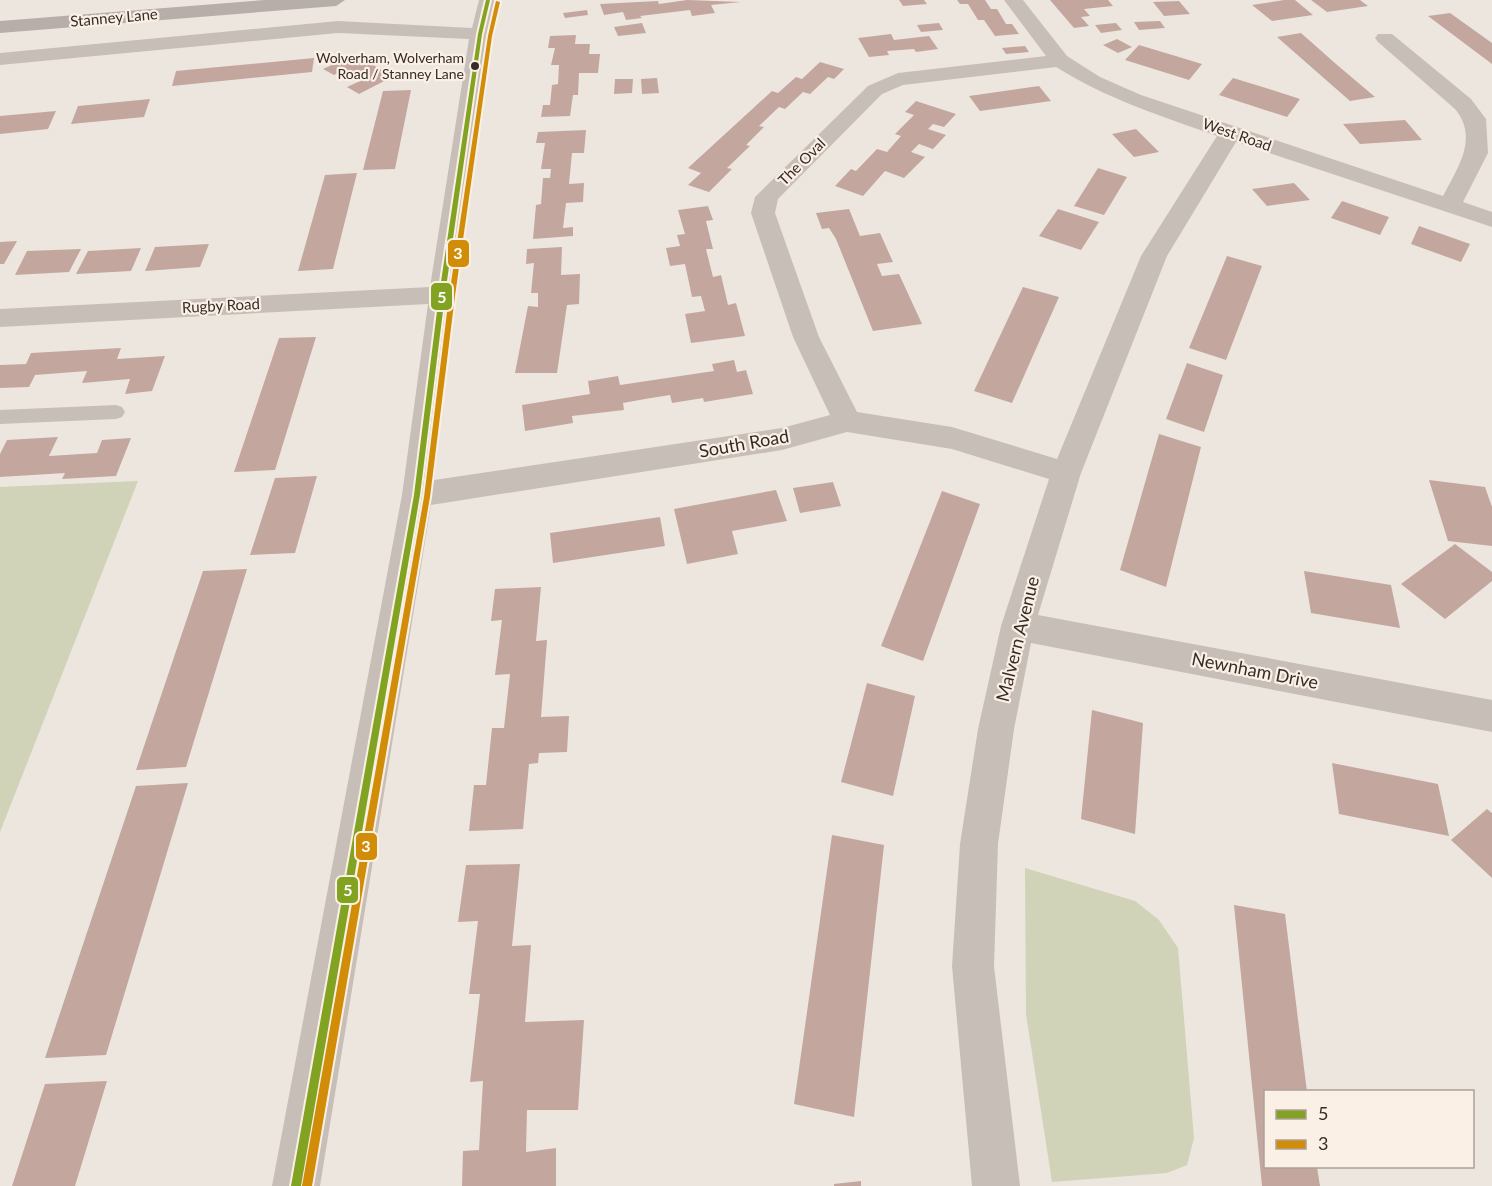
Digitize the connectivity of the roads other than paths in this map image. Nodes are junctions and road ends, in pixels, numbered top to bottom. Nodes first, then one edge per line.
1 (336, 0) edge
2 (488, 0) edge
3 (1013, 0) edge
4 (0, 27) edge
5 (480, 34) junction
6 (1384, 38) dead end
7 (0, 59) edge
8 (1060, 60) junction
9 (1230, 133) junction
10 (1449, 205) junction
11 (1492, 220) edge
12 (442, 295) junction
13 (0, 318) edge
14 (116, 412) dead end
15 (0, 417) edge
16 (847, 421) junction
17 (1066, 473) junction
18 (417, 495) junction
19 (1018, 626) junction
20 (1492, 716) edge
21 (296, 1186) edge
22 (996, 1186) edge

1 - 4 main road, Stanney Lane
2 - 5 street
3 - 8 street, West Road
5 - 7 street
5 - 12 street
6 - 10 street
8 - 9 street, West Road
8 - 16 street, The Oval
9 - 10 street, West Road
9 - 17 street, Malvern Avenue
10 - 11 street, West Road
12 - 13 street, Rugby Road
12 - 18 street
14 - 15 lane
16 - 17 street, South Road
16 - 18 street, South Road
17 - 19 street, Malvern Avenue
18 - 21 street
19 - 20 street, Newnham Drive
19 - 22 street, Malvern Avenue

